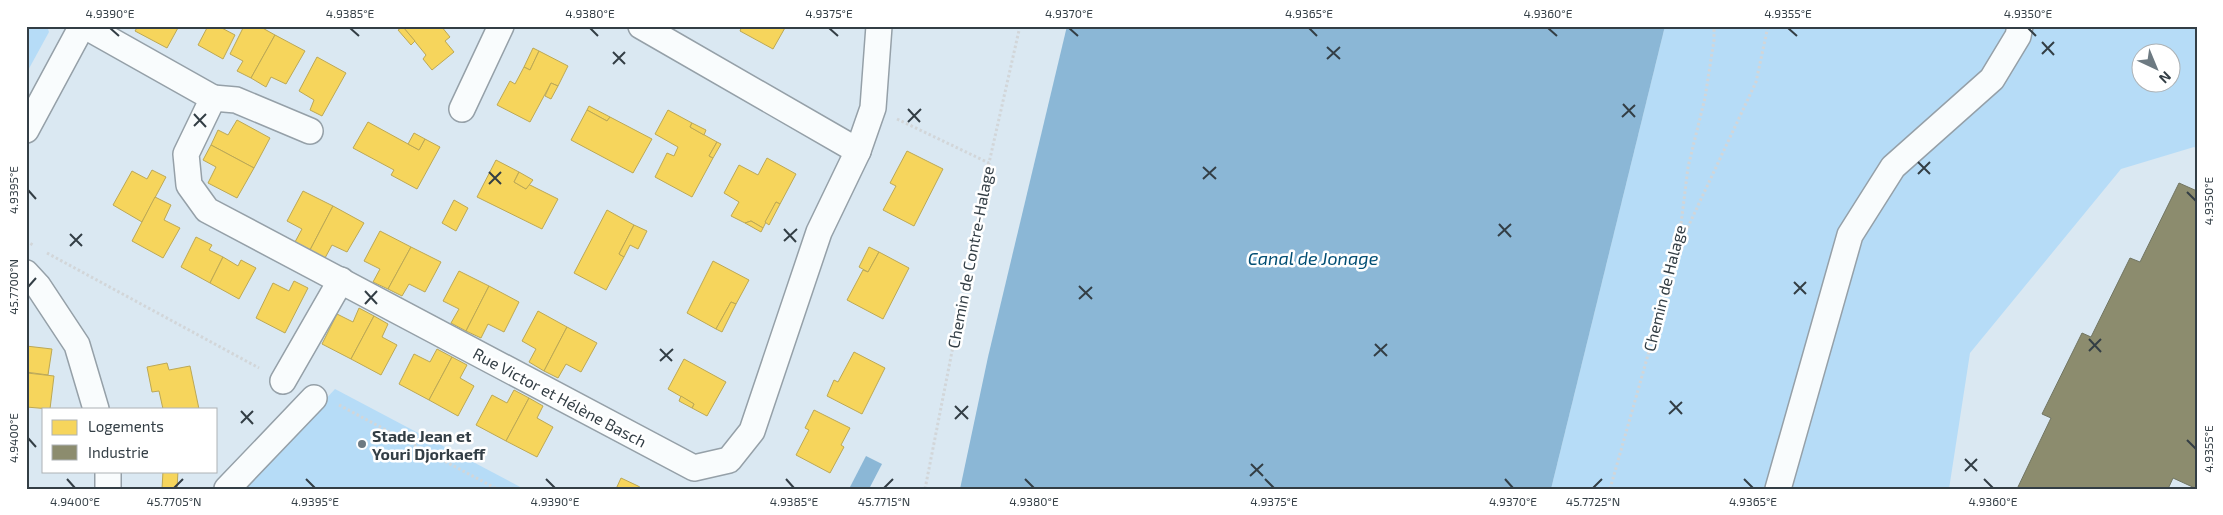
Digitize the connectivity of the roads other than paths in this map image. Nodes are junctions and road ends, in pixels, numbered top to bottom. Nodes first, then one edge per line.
1 (84, 26) edge
2 (501, 26) edge
3 (642, 26) edge
4 (879, 26) edge
5 (2020, 26) edge
6 (213, 98) junction
7 (462, 109) dead end
8 (26, 130) edge
9 (310, 131) dead end
10 (858, 151) junction
11 (26, 273) edge
12 (341, 280) junction
13 (283, 381) dead end
14 (314, 398) dead end
15 (96, 408) edge
16 (108, 472) edge
17 (108, 489) edge
18 (227, 489) edge
19 (1778, 489) edge

1 - 6 street
1 - 8 street
2 - 7 street
3 - 10 street
4 - 10 street, Rue Victor et Hélène Basch
5 - 19 street
6 - 9 street
6 - 12 street, Rue Victor et Hélène Basch
10 - 12 street, Rue Victor et Hélène Basch
11 - 15 street
12 - 13 street
14 - 18 street
16 - 17 street

